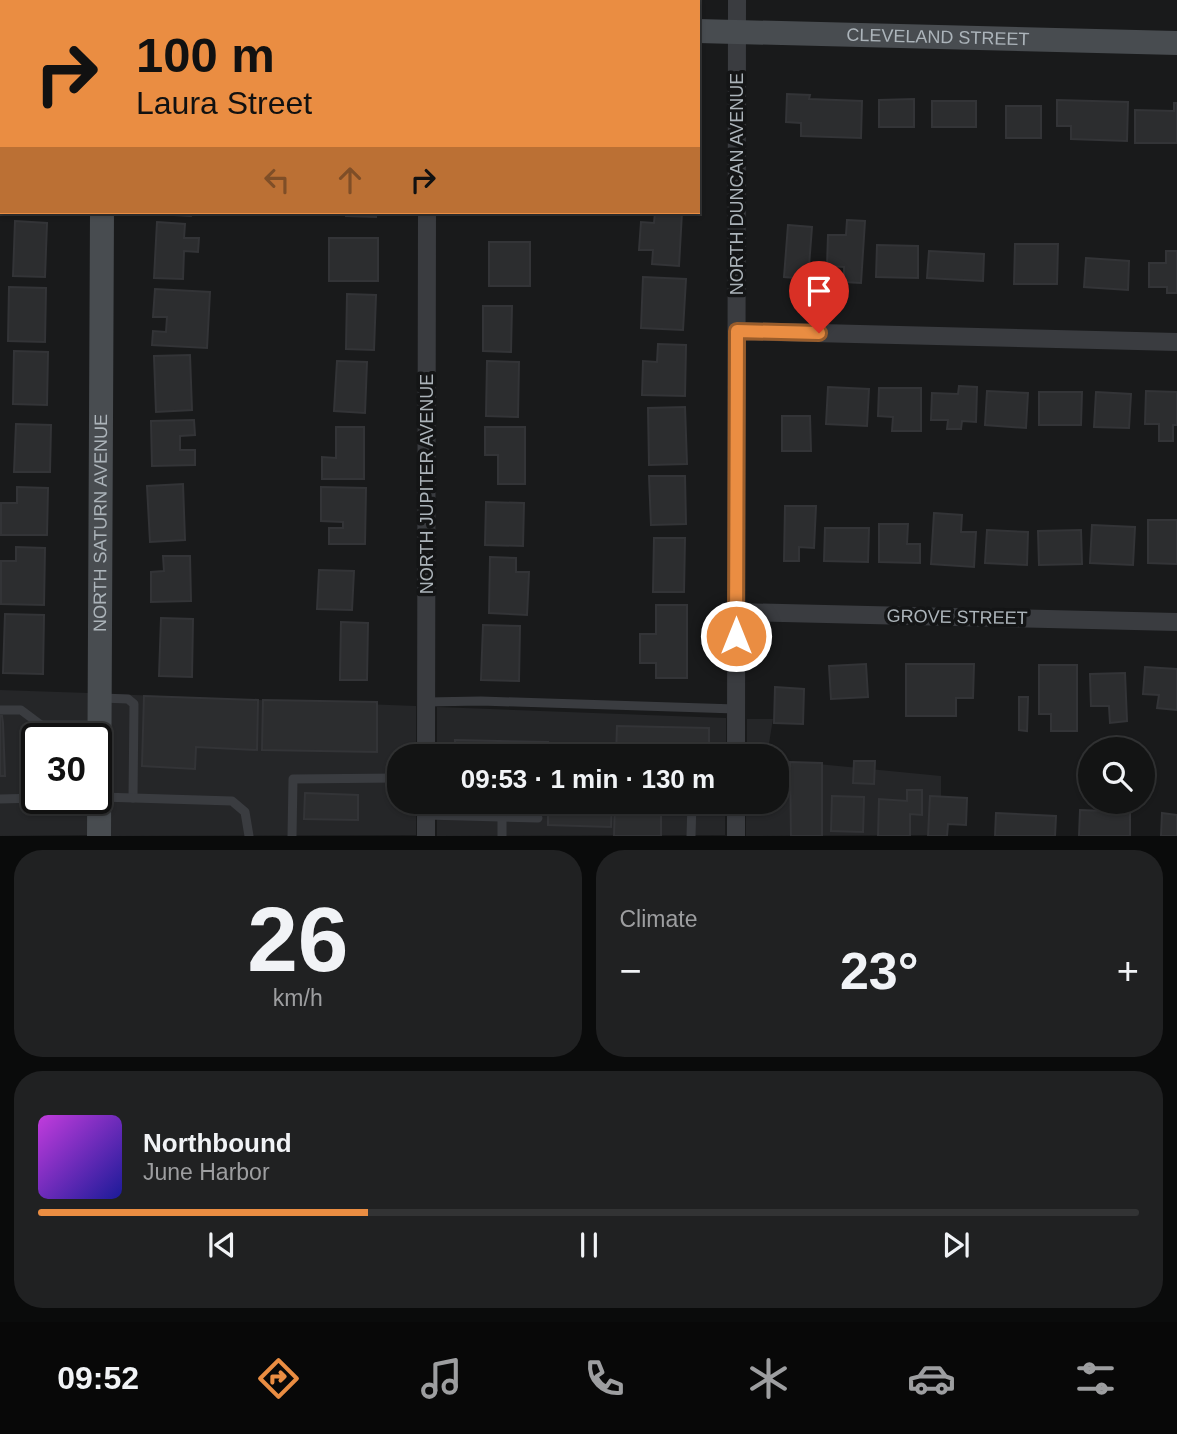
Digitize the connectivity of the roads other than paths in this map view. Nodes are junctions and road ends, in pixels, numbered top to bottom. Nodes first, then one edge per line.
1 (737, 0) edge
2 (700, 31) edge
3 (737, 32) junction
4 (1177, 43) edge
5 (102, 214) edge
6 (427, 214) edge
7 (737, 331) junction
8 (1177, 342) edge
9 (736, 612) junction
10 (1177, 622) edge
11 (100, 698) junction
12 (426, 702) junction
13 (736, 709) junction
14 (0, 710) edge
15 (40, 723) edge
16 (100, 723) edge
17 (426, 744) edge
18 (736, 744) edge
19 (387, 778) edge
20 (112, 797) edge
21 (21, 798) edge
22 (133, 798) junction
23 (0, 799) edge
24 (100, 814) edge
25 (426, 814) edge
26 (477, 814) edge
27 (692, 814) edge
28 (736, 814) edge
29 (502, 817) junction
30 (538, 818) dead end
31 (99, 835) edge
32 (249, 835) edge
33 (292, 835) edge
34 (426, 835) edge
35 (502, 835) edge
36 (691, 835) edge
37 (736, 835) edge

1 - 3 street, NORTH DUNCAN AVENUE
2 - 3 street, CLEVELAND STREET
3 - 4 street, CLEVELAND STREET
3 - 7 street, NORTH DUNCAN AVENUE
5 - 11 street, NORTH SATURN AVENUE
6 - 12 street, NORTH JUPITER AVENUE
7 - 8 street
7 - 9 street, NORTH DUNCAN AVENUE
9 - 10 street, GROVE STREET
9 - 13 street, NORTH DUNCAN AVENUE
11 - 16 street, NORTH SATURN AVENUE
11 - 22 lane
12 - 13 lane
12 - 17 street, NORTH JUPITER AVENUE
13 - 18 street, NORTH DUNCAN AVENUE
14 - 15 lane
19 - 33 lane
20 - 22 lane
21 - 23 lane
22 - 32 lane
24 - 31 street, NORTH SATURN AVENUE
25 - 34 street
26 - 29 lane
27 - 36 lane
28 - 37 street
29 - 30 lane
29 - 35 lane

